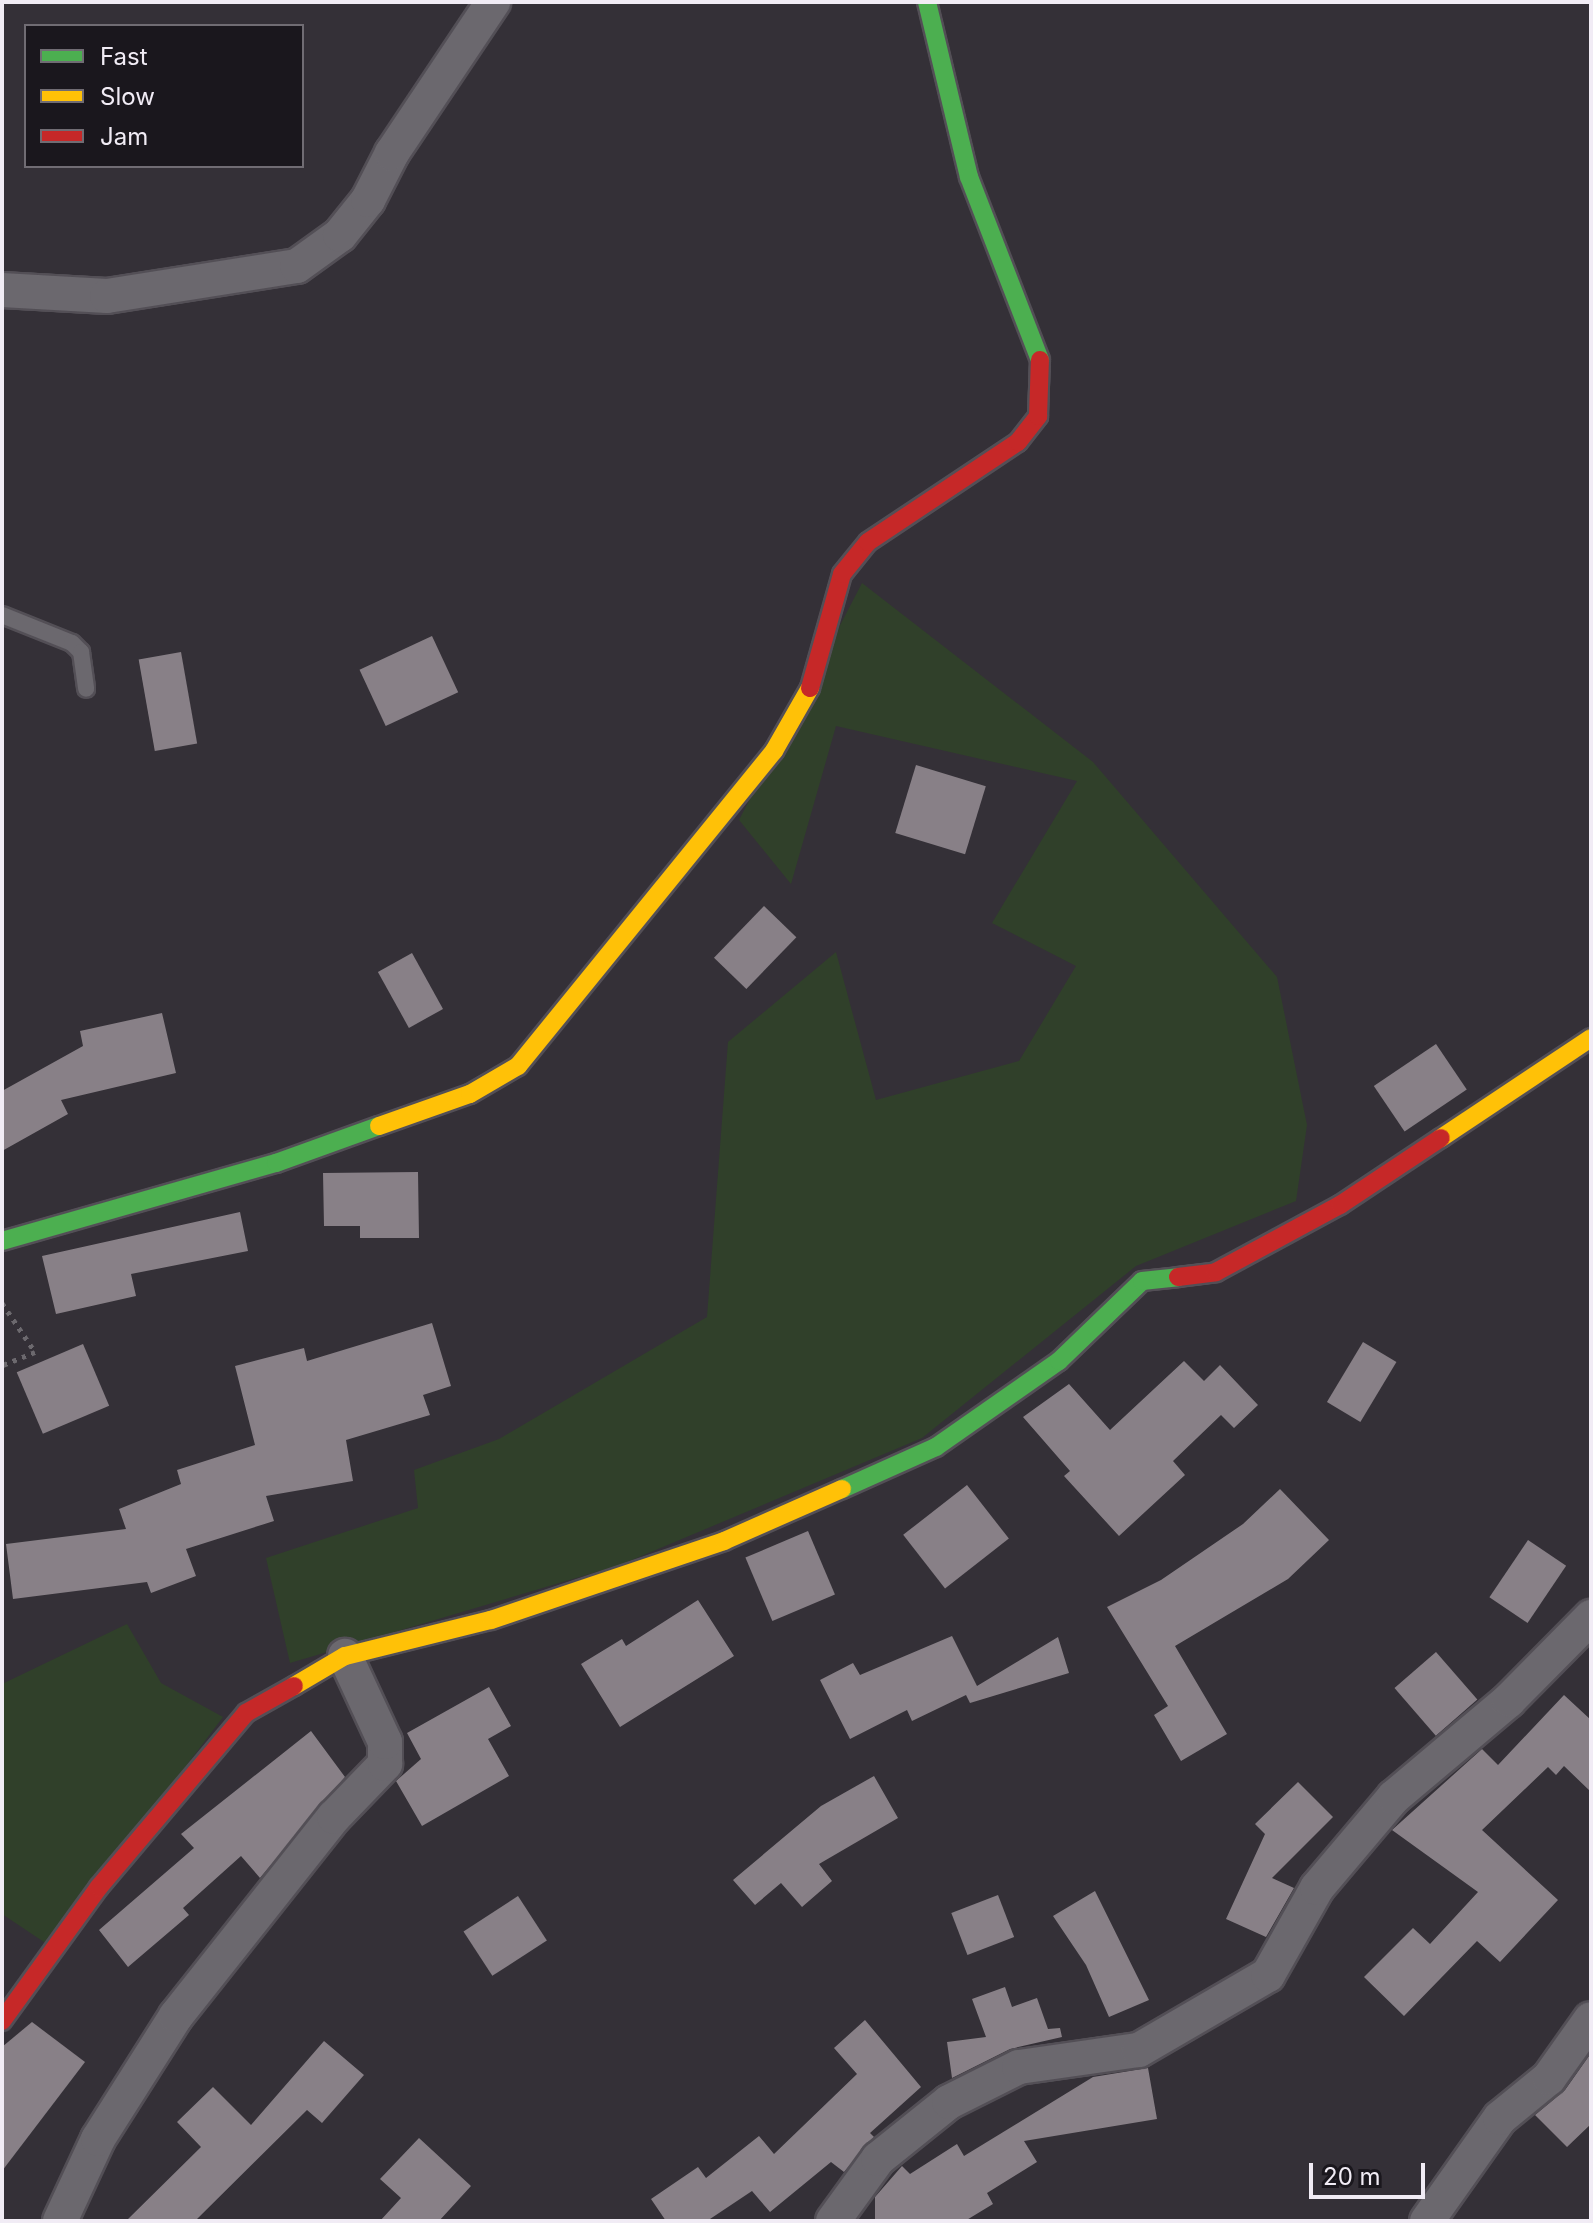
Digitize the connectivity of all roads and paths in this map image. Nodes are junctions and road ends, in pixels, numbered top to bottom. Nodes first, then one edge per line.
1 (493, 2) edge
2 (927, 2) edge
3 (2, 290) edge
4 (2, 615) edge
5 (86, 689) dead end
6 (1591, 1038) edge
7 (2, 1241) edge
8 (2, 1303) edge
9 (2, 1365) edge
10 (1591, 1617) edge
11 (345, 1656) junction
12 (1591, 2019) edge
13 (2, 2021) edge
14 (60, 2221) edge
15 (833, 2221) edge
16 (1427, 2221) edge

1 - 3 street
2 - 7 street
4 - 5 lane
6 - 11 street
8 - 9 path
10 - 15 street
11 - 13 street
11 - 14 street
12 - 16 street

